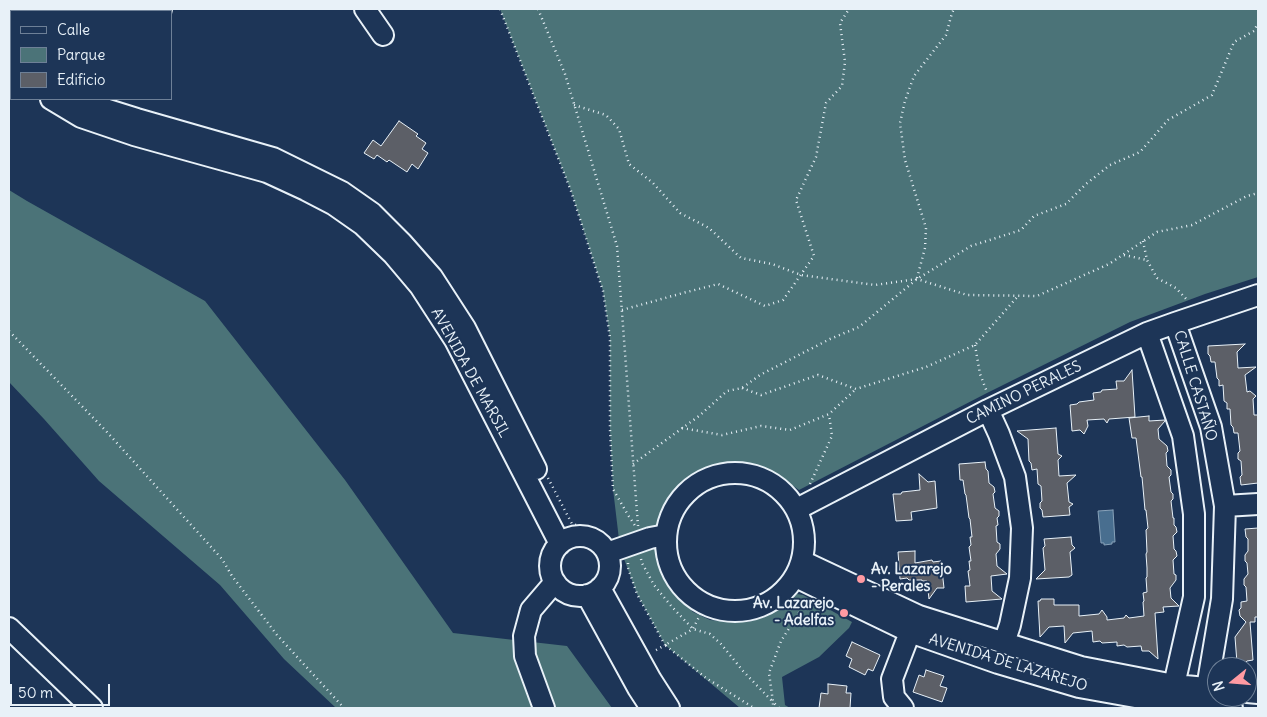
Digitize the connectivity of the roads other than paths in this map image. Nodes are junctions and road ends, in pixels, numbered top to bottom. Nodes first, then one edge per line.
1 (365, 9) edge
2 (383, 34) dead end
3 (57, 100) edge
4 (86, 105) edge
5 (1258, 295) edge
6 (1185, 320) junction
7 (1148, 333) junction
8 (991, 409) junction
9 (1258, 504) edge
10 (1225, 506) junction
11 (797, 509) junction
12 (666, 535) junction
13 (568, 536) junction
14 (607, 553) junction
15 (799, 569) junction
16 (552, 585) junction
17 (594, 592) junction
18 (9, 628) edge
19 (910, 632) junction
20 (1004, 643) junction
21 (1216, 657) edge
22 (1174, 685) junction
23 (1207, 688) edge
24 (92, 708) edge
25 (544, 708) edge
26 (651, 708) edge
27 (669, 708) edge
28 (903, 708) edge
29 (1232, 708) edge

1 - 2 street
3 - 4 street, AVENIDA DE MARSIL
4 - 13 street, AVENIDA DE MARSIL
5 - 6 street, CAMINO PERALES
6 - 7 street, CAMINO PERALES
6 - 10 street, CALLE CASTAÑO
7 - 8 street, CAMINO PERALES
7 - 22 street, CALLE CASTAÑO
8 - 11 street, CAMINO PERALES
8 - 20 street
9 - 10 street
10 - 21 street, CALLE CASTAÑO
11 - 12 street
11 - 15 street
12 - 14 street
12 - 15 street
13 - 14 street
13 - 16 street
14 - 17 street
15 - 19 street, AVENIDA DE LAZAREJO
15 - 20 street, AVENIDA DE LAZAREJO
16 - 17 street
16 - 25 street
17 - 26 street
17 - 27 street
18 - 24 street
19 - 28 street
19 - 29 street, AVENIDA DE LAZAREJO
20 - 22 street, AVENIDA DE LAZAREJO
22 - 23 street, AVENIDA DE LAZAREJO

